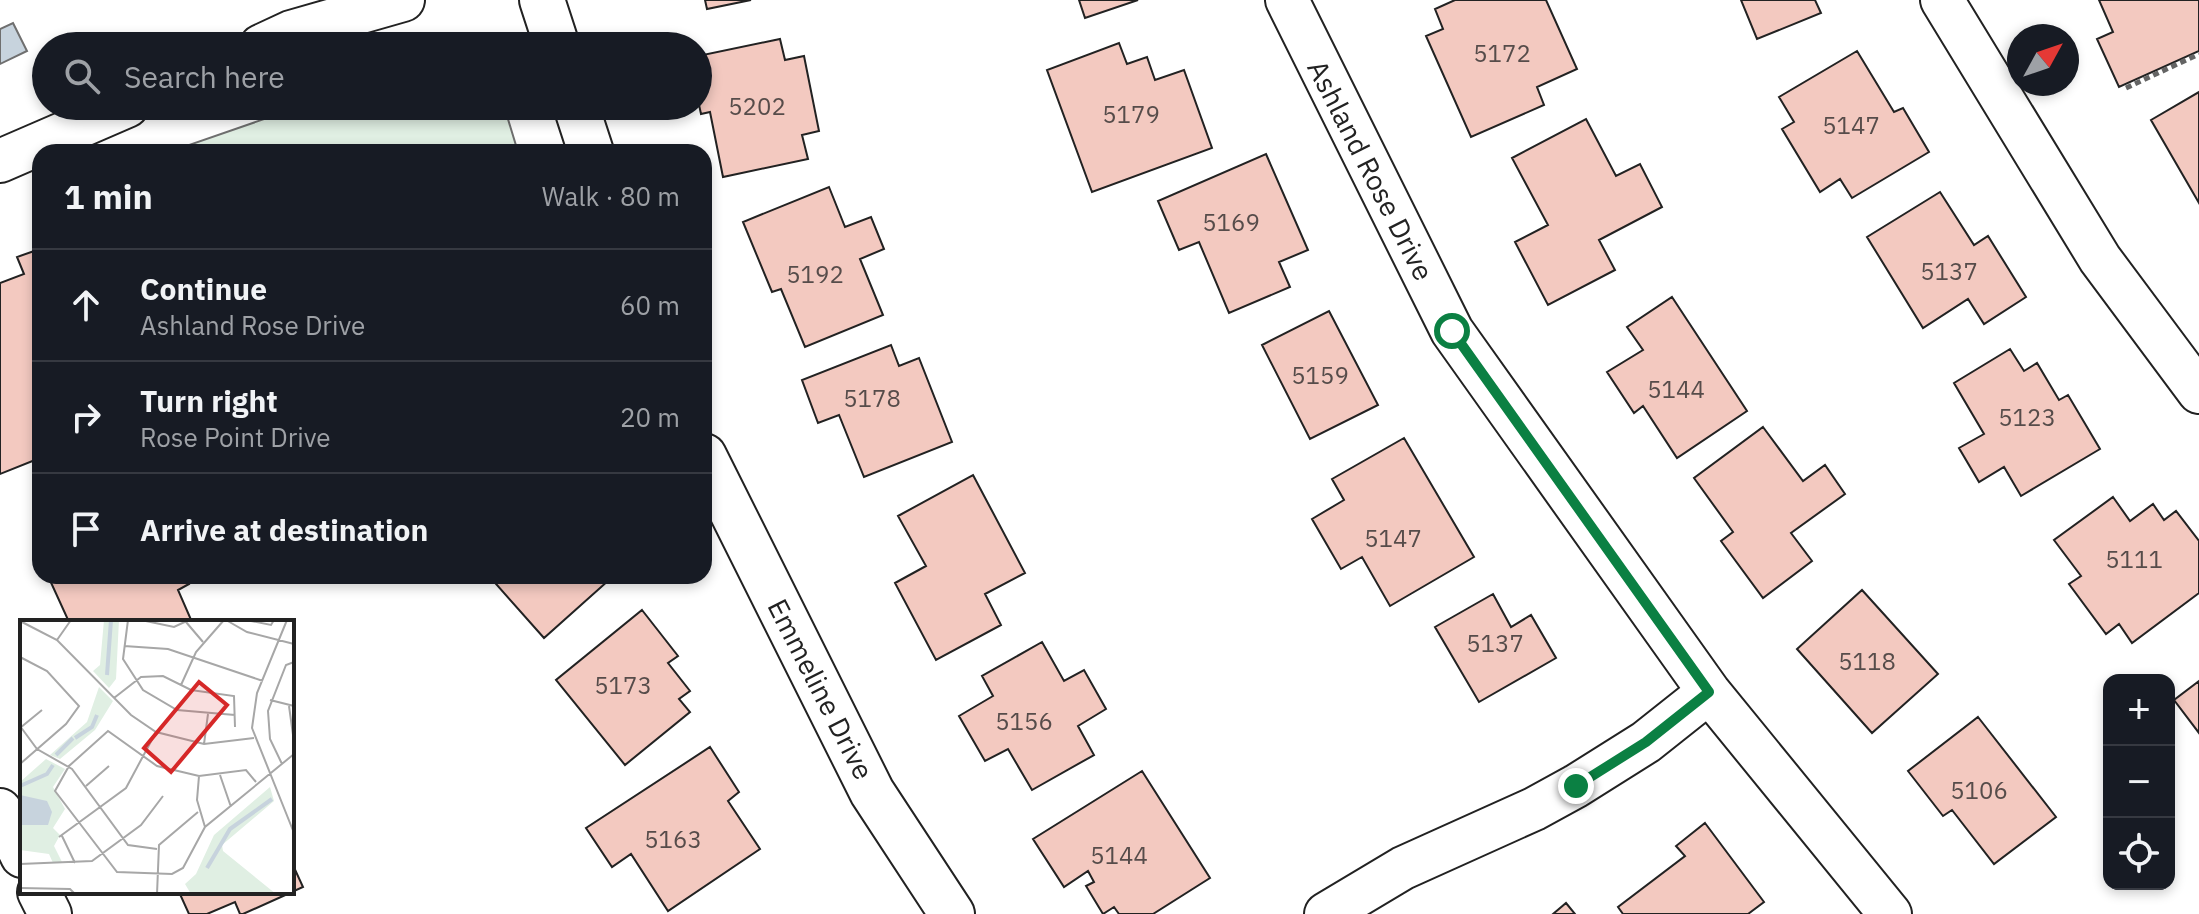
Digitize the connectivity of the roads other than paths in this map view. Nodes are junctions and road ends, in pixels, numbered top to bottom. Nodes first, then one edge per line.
1 (403, 0) edge
2 (542, 0) edge
3 (1287, 0) edge
4 (1942, 0) edge
5 (291, 32) edge
6 (552, 32) edge
7 (95, 120) edge
8 (581, 120) edge
9 (39, 144) edge
10 (588, 144) edge
11 (32, 147) edge
12 (0, 161) edge
13 (2199, 392) edge
14 (712, 472) edge
15 (1709, 692) junction
16 (0, 810) edge
17 (20, 852) edge
18 (40, 894) edge
19 (50, 914) edge
20 (952, 914) edge
21 (1326, 914) edge
22 (1890, 914) edge

1 - 5 street
2 - 6 street
3 - 15 street, Ashland Rose Drive
4 - 13 street
7 - 9 street
8 - 10 street
11 - 12 street
14 - 20 street, Emmeline Drive
15 - 21 street
15 - 22 street, Ashland Rose Drive
16 - 17 street
18 - 19 street

